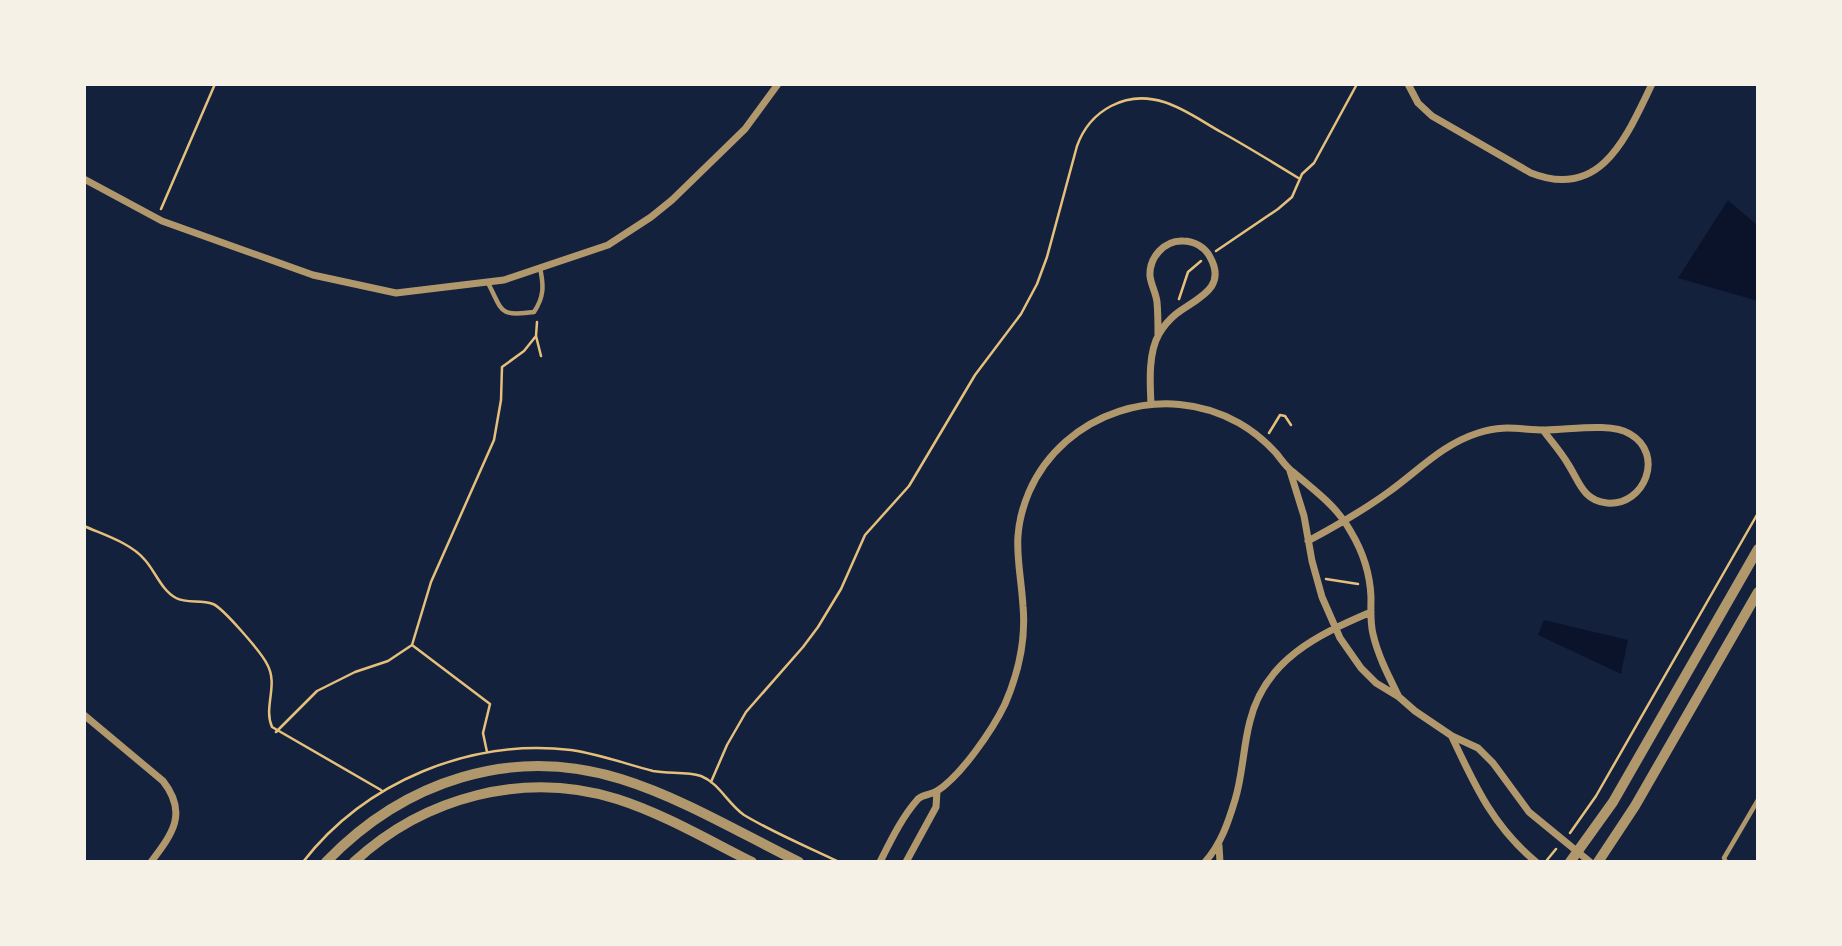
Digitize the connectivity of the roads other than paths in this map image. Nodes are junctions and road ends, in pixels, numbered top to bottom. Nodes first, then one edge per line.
1 (778, 84) edge
2 (1408, 84) edge
3 (1651, 84) edge
4 (84, 179) edge
5 (540, 268) junction
6 (488, 282) junction
7 (1158, 335) junction
8 (1151, 404) junction
9 (1542, 430) junction
10 (1290, 470) junction
11 (1344, 521) junction
12 (1308, 541) junction
13 (1758, 549) edge
14 (1758, 592) edge
15 (1371, 612) junction
16 (1335, 628) junction
17 (1399, 697) junction
18 (84, 715) edge
19 (1452, 736) junction
20 (937, 791) junction
21 (1758, 800) edge
22 (1749, 815) junction
23 (1758, 820) edge
24 (1219, 845) junction
25 (1578, 852) junction
26 (151, 862) edge
27 (326, 862) edge
28 (354, 862) edge
29 (752, 862) edge
30 (799, 862) edge
31 (880, 862) edge
32 (906, 862) edge
33 (1205, 862) edge
34 (1220, 862) edge
35 (1536, 862) edge
36 (1570, 862) edge
37 (1590, 862) edge
38 (1598, 862) edge
39 (1726, 862) edge

1 - 5 street
2 - 3 street
4 - 6 street
5 - 6 street
5 - 6 lane
7 - 7 street
7 - 8 street
8 - 10 street
8 - 20 street
9 - 9 street
9 - 11 street
10 - 11 street
10 - 12 street
11 - 12 street
11 - 15 street
12 - 16 street
13 - 25 street
14 - 38 street
15 - 16 street
15 - 17 street
16 - 17 street
16 - 24 street
17 - 19 street
18 - 26 street
19 - 25 street
19 - 35 street
20 - 31 street
20 - 32 street
21 - 22 lane
22 - 23 lane
22 - 39 lane
24 - 33 street
24 - 34 street
25 - 36 street
25 - 37 street
27 - 30 street
28 - 29 street

